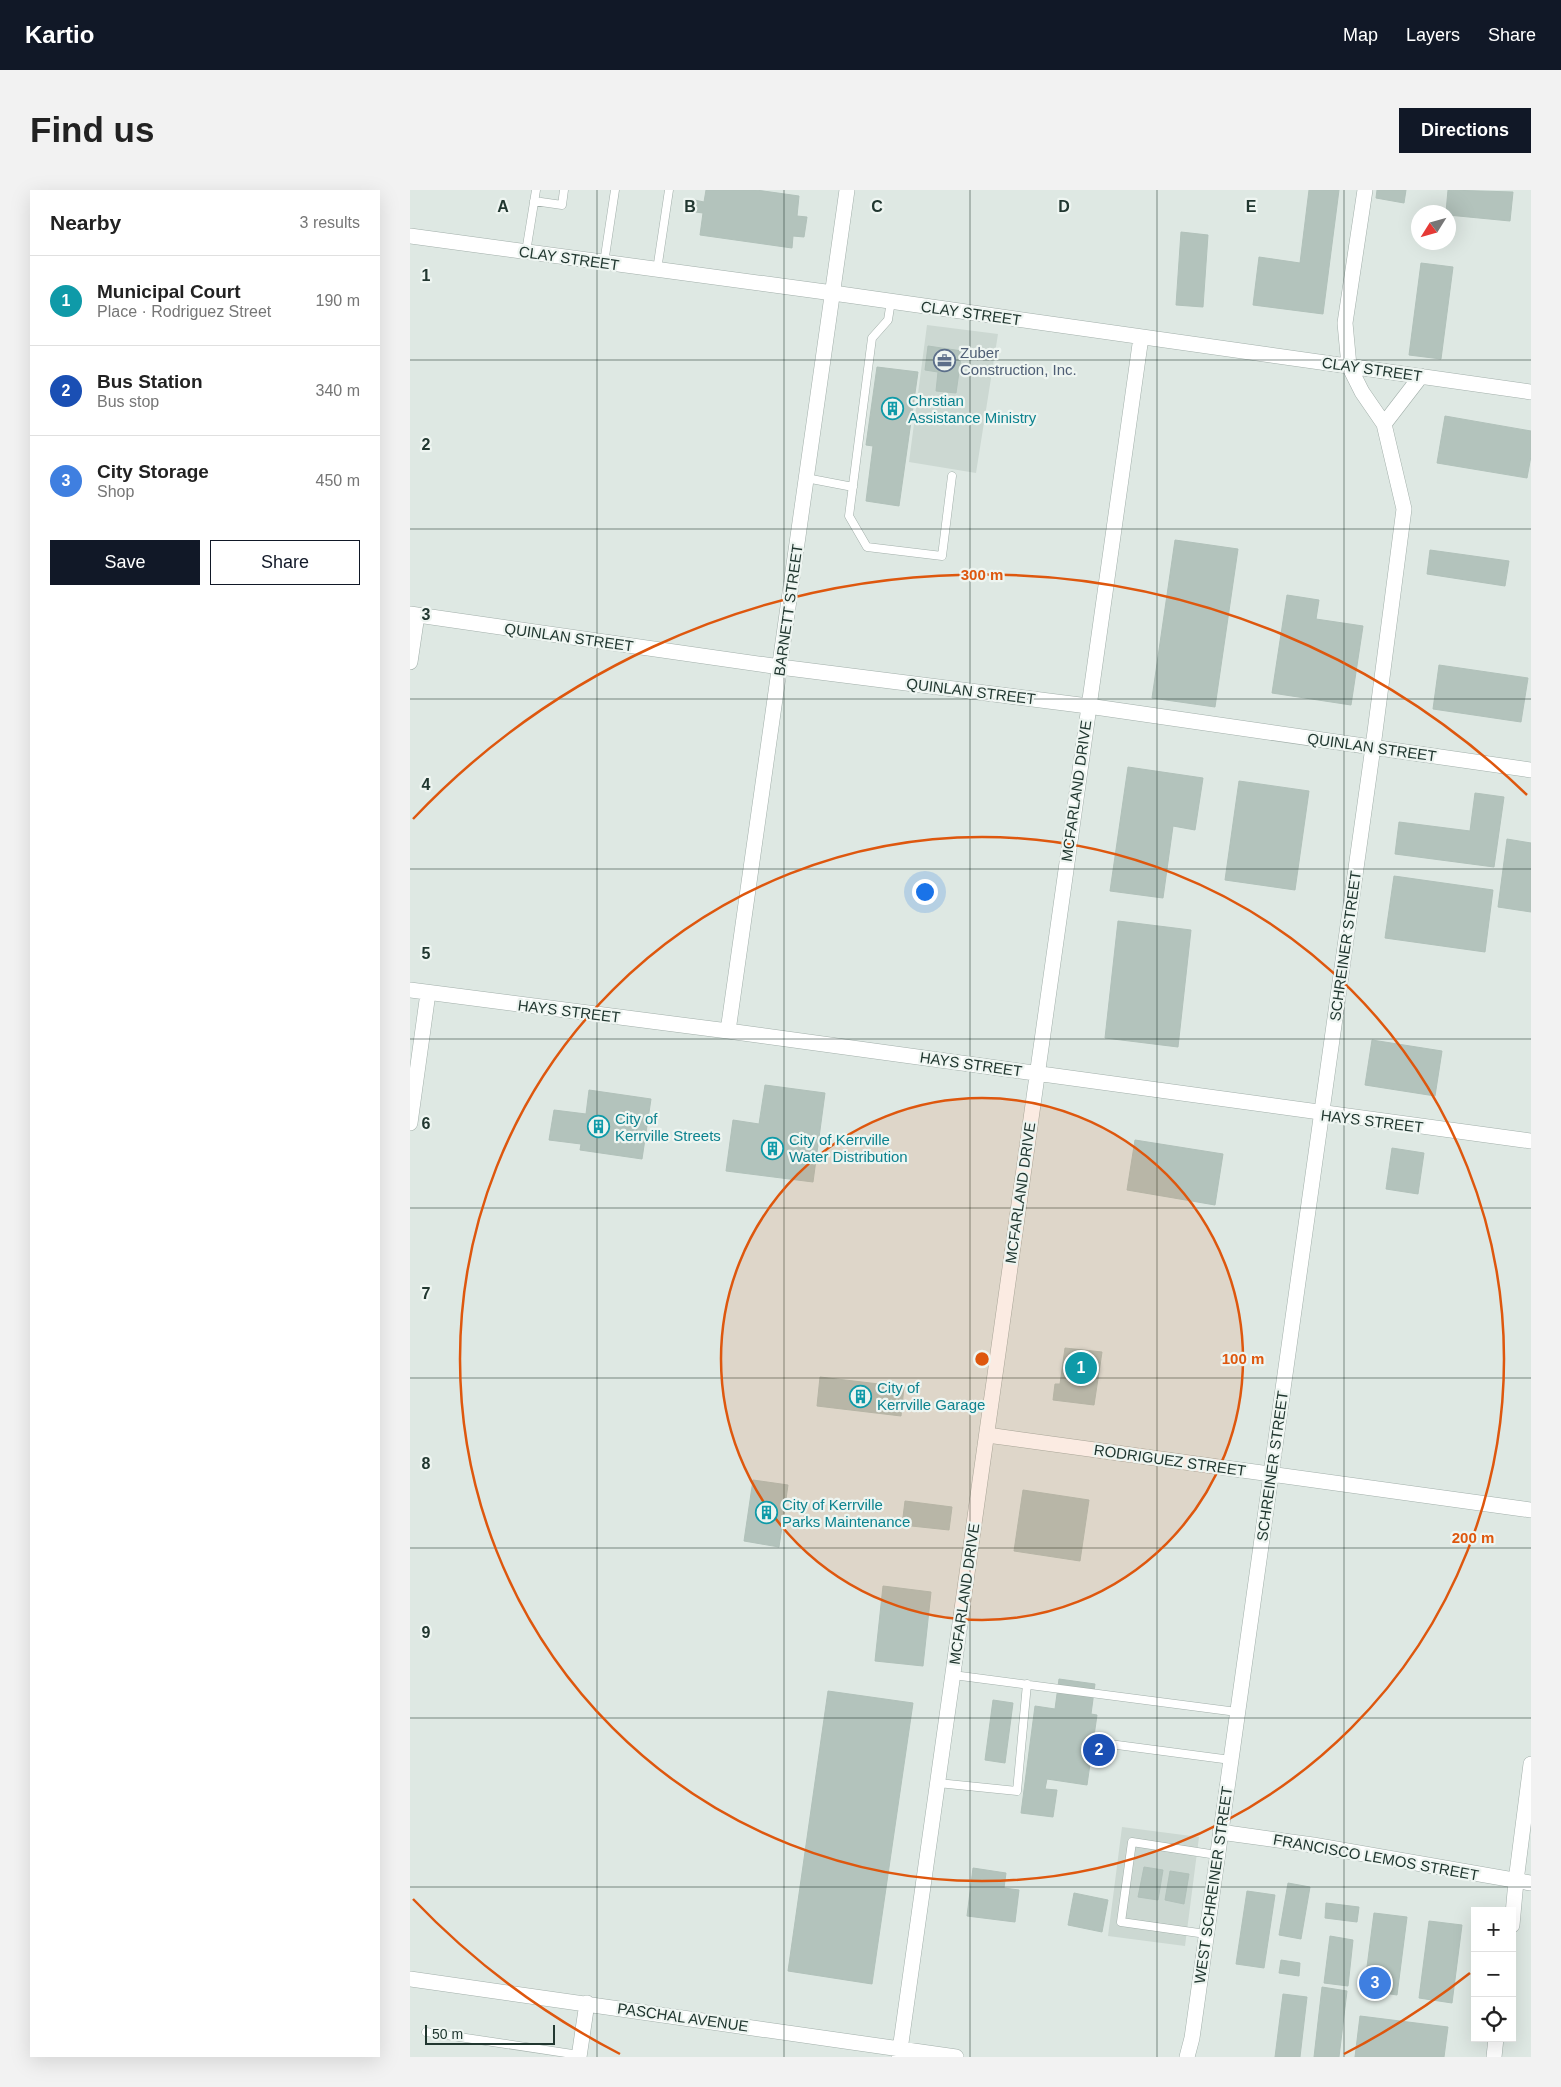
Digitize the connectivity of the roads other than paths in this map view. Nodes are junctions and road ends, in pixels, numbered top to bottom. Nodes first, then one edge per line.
1 (536, 190) edge
2 (564, 190) edge
3 (615, 190) edge
4 (669, 190) edge
5 (847, 190) edge
6 (1365, 190) edge
7 (534, 200) junction
8 (410, 236) edge
9 (526, 252) junction
10 (604, 263) junction
11 (656, 270) junction
12 (833, 293) junction
13 (891, 301) junction
14 (1141, 337) junction
15 (1349, 366) junction
16 (1421, 376) junction
17 (1531, 392) edge
18 (1384, 424) junction
19 (952, 476) dead end
20 (806, 478) junction
21 (853, 487) junction
22 (413, 615) edge
23 (410, 662) edge
24 (780, 667) junction
25 (1088, 706) junction
26 (1374, 747) junction
27 (1531, 770) edge
28 (410, 990) edge
29 (428, 993) junction
30 (728, 1031) junction
31 (1037, 1074) junction
32 (1321, 1114) junction
33 (410, 1122) edge
34 (1531, 1141) edge
35 (987, 1435) junction
36 (1270, 1474) junction
37 (1531, 1510) edge
38 (953, 1675) junction
39 (1027, 1684) junction
40 (1237, 1712) junction
41 (1102, 1743) dead end
42 (1230, 1760) junction
43 (1531, 1764) edge
44 (938, 1783) junction
45 (1220, 1832) junction
46 (1217, 1855) junction
47 (1516, 1881) junction
48 (1531, 1884) edge
49 (1514, 1907) edge
50 (1206, 1934) junction
51 (410, 1979) edge
52 (587, 2003) junction
53 (426, 2032) dead end
54 (1496, 2042) edge
55 (900, 2053) edge
56 (579, 2056) edge
57 (956, 2057) edge
58 (1187, 2057) edge
59 (1494, 2057) edge

1 - 7 lane
2 - 7 lane
3 - 10 lane
4 - 11 lane
5 - 12 street, BARNETT STREET
6 - 15 street, SCHREINER STREET
7 - 9 lane
8 - 9 street, CLAY STREET
9 - 10 street, CLAY STREET
10 - 11 street, CLAY STREET
11 - 12 street, CLAY STREET
12 - 13 street, CLAY STREET
12 - 20 street, BARNETT STREET
13 - 14 street, CLAY STREET
13 - 21 lane
14 - 15 street, CLAY STREET
14 - 25 street, MCFARLAND DRIVE
15 - 16 street, CLAY STREET
15 - 18 street, SCHREINER STREET
16 - 17 street, CLAY STREET
16 - 18 street
18 - 26 street, SCHREINER STREET
19 - 21 lane
20 - 21 lane
20 - 24 street, BARNETT STREET
22 - 23 street
22 - 24 street, QUINLAN STREET
24 - 25 street, QUINLAN STREET
24 - 30 street, BARNETT STREET
25 - 26 street, QUINLAN STREET
25 - 31 street, MCFARLAND DRIVE
26 - 27 street, QUINLAN STREET
26 - 32 street, SCHREINER STREET
28 - 29 street, HAYS STREET
29 - 30 street, HAYS STREET
29 - 33 street
30 - 31 street, HAYS STREET
31 - 32 street, HAYS STREET
31 - 35 street, MCFARLAND DRIVE
32 - 34 street, HAYS STREET
32 - 36 street, SCHREINER STREET
35 - 36 street, RODRIGUEZ STREET
35 - 38 street, MCFARLAND DRIVE
36 - 37 street, RODRIGUEZ STREET
36 - 40 street, SCHREINER STREET
38 - 39 lane
38 - 44 street, MCFARLAND DRIVE
39 - 40 lane
39 - 44 lane
40 - 42 street, WEST SCHREINER STREET
41 - 42 lane
42 - 45 street, WEST SCHREINER STREET
43 - 47 street
44 - 55 street, MCFARLAND DRIVE
45 - 46 street, WEST SCHREINER STREET
45 - 47 street, FRANCISCO LEMOS STREET
46 - 50 street, WEST SCHREINER STREET
46 - 50 lane
47 - 48 street, FRANCISCO LEMOS STREET
47 - 49 street
50 - 58 street, WEST SCHREINER STREET
51 - 52 street, PASCHAL AVENUE
52 - 55 street, PASCHAL AVENUE
52 - 56 street
53 - 56 lane
54 - 59 street
55 - 57 street, PASCHAL AVENUE

